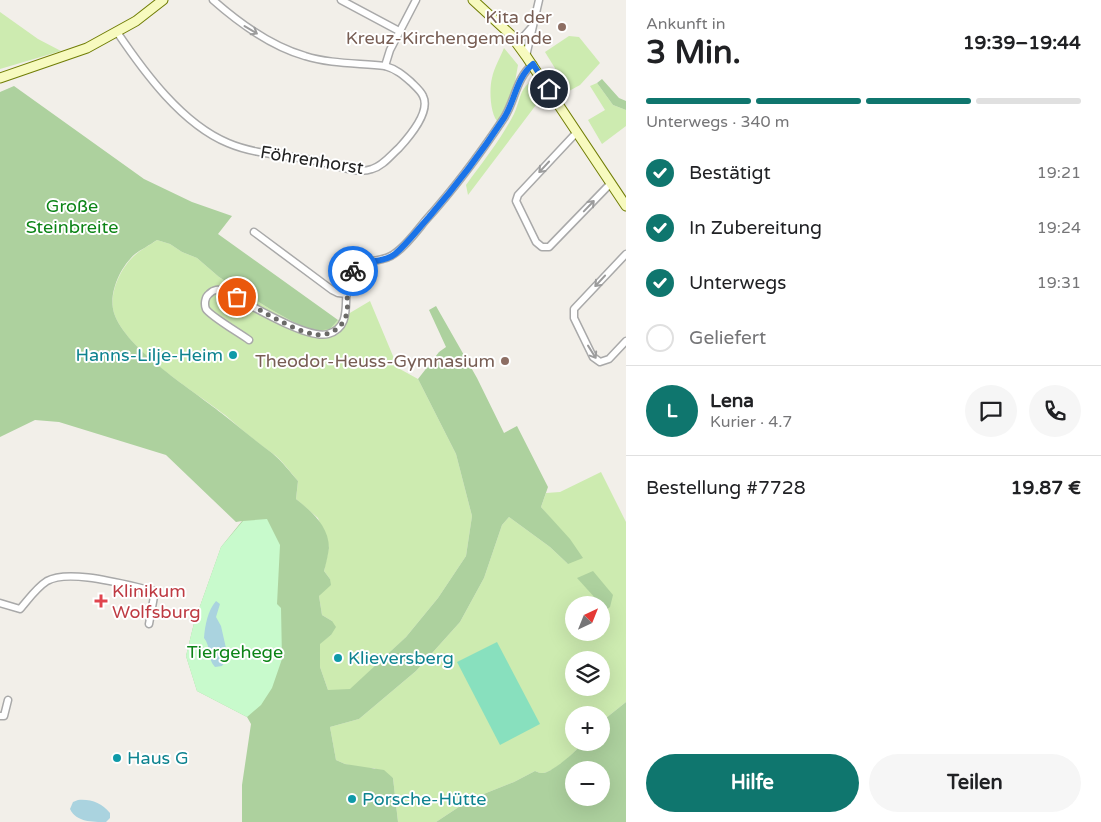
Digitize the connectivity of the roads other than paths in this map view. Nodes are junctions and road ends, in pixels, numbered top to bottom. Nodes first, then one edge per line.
1 (164, 0) edge
2 (213, 0) edge
3 (341, 0) edge
4 (416, 0) edge
5 (473, 0) edge
6 (539, 0) edge
7 (532, 26) junction
8 (399, 31) junction
9 (118, 32) junction
10 (516, 42) junction
11 (526, 56) junction
12 (533, 64) junction
13 (385, 66) junction
14 (0, 78) edge
15 (577, 132) junction
16 (611, 183) junction
17 (626, 206) edge
18 (254, 232) dead end
19 (626, 254) edge
20 (347, 294) junction
21 (249, 340) dead end
22 (626, 341) edge
23 (0, 603) edge
24 (149, 624) dead end
25 (8, 700) dead end
26 (0, 716) edge

1 - 9 street
2 -> 13 street, Föhrenhorst
3 - 8 street
4 - 8 street
5 - 10 street
6 - 7 street
7 - 10 street
7 - 11 street
8 - 13 street
9 - 13 street, Föhrenhorst
9 - 14 street
10 - 11 street
11 - 12 street
12 - 15 street
12 - 20 street
15 - 16 street
15 -> 16 street
16 - 17 street
18 - 20 street
19 -> 22 street
20 - 21 street
23 - 24 street
25 - 26 street

